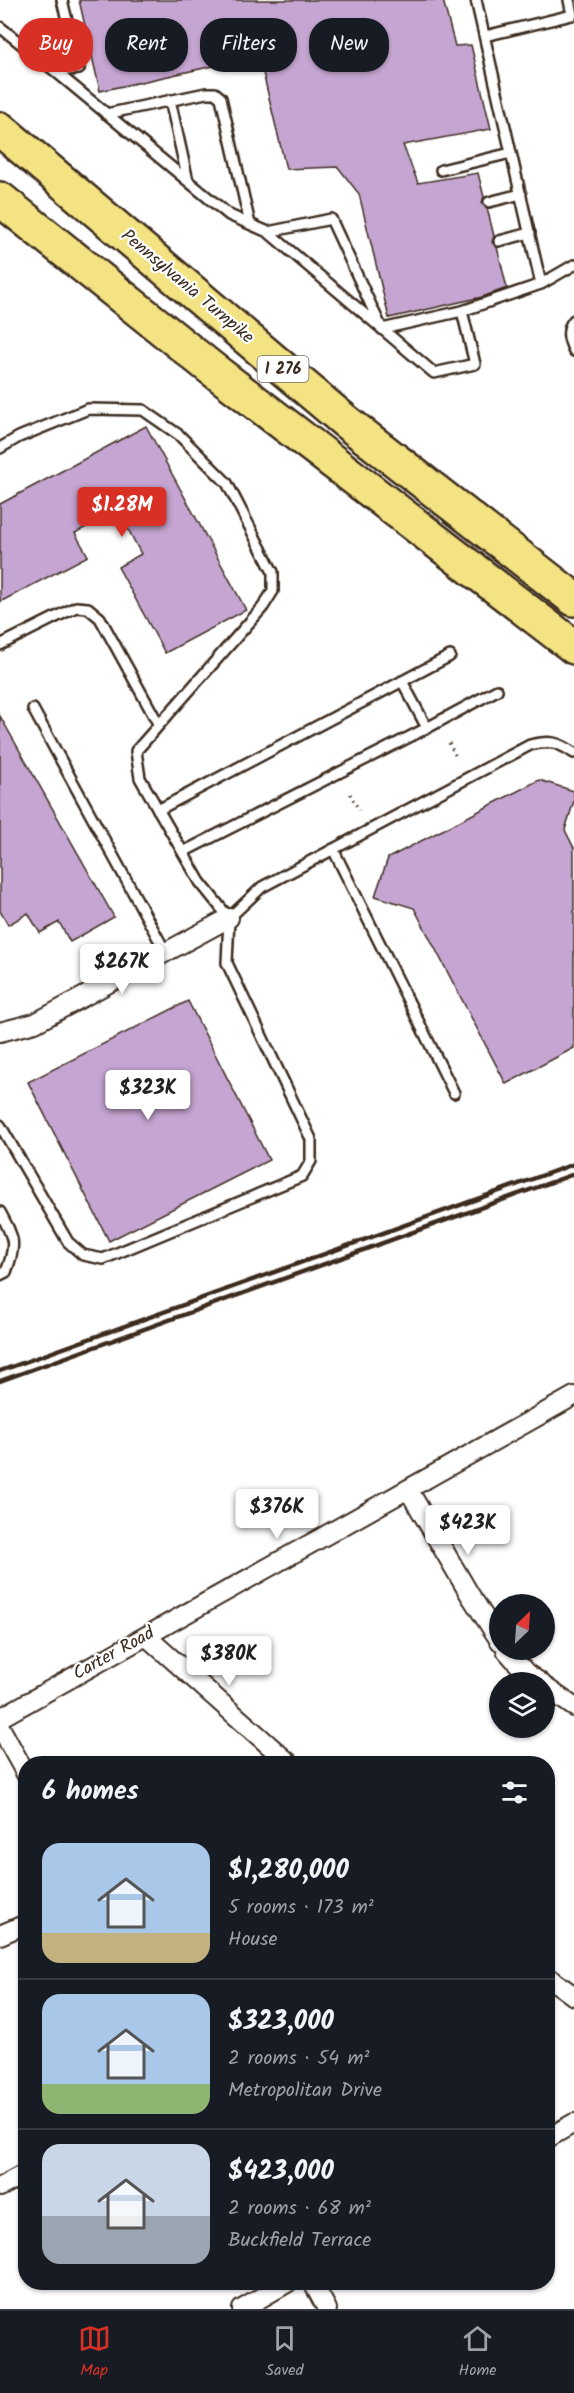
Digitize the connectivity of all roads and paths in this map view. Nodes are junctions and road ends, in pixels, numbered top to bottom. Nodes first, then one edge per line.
1 (62, 0) edge
2 (476, 0) edge
3 (569, 0) edge
4 (66, 18) edge
5 (0, 27) edge
6 (485, 36) junction
7 (18, 41) edge
8 (56, 72) edge
9 (170, 100) junction
10 (106, 114) junction
11 (0, 129) edge
12 (511, 153) junction
13 (441, 170) dead end
14 (188, 181) junction
15 (521, 194) junction
16 (0, 199) edge
17 (489, 202) dead end
18 (250, 224) junction
19 (268, 232) junction
20 (530, 233) junction
21 (499, 241) dead end
22 (574, 265) edge
23 (541, 284) junction
24 (462, 311) junction
25 (574, 320) edge
26 (382, 329) junction
27 (574, 351) edge
28 (0, 448) edge
29 (574, 599) edge
30 (0, 645) edge
31 (574, 647) edge
32 (450, 656) dead end
33 (402, 681) junction
34 (497, 690) dead end
35 (33, 709) dead end
36 (159, 725) junction
37 (427, 728) junction
38 (449, 743) dead end
39 (574, 753) edge
40 (457, 759) dead end
41 (350, 794) dead end
42 (158, 810) junction
43 (359, 810) dead end
44 (333, 849) junction
45 (183, 852) junction
46 (230, 918) junction
47 (165, 951) junction
48 (0, 1032) edge
49 (454, 1093) dead end
50 (0, 1125) edge
51 (0, 1212) edge
52 (0, 1275) edge
53 (574, 1396) edge
54 (408, 1489) junction
55 (489, 1625) edge
56 (146, 1636) junction
57 (515, 1660) edge
58 (526, 1672) edge
59 (555, 1694) edge
60 (574, 1707) edge
61 (0, 1718) edge
62 (0, 1727) edge
63 (281, 1756) edge
64 (18, 1760) edge
65 (18, 1927) edge
66 (0, 1935) edge
67 (555, 1982) edge
68 (574, 1996) edge
69 (574, 2123) edge
70 (555, 2134) edge
71 (18, 2177) edge
72 (0, 2187) edge
73 (275, 2290) edge
74 (317, 2290) edge
75 (242, 2309) edge
76 (327, 2309) edge

1 - 4 lane
2 - 6 lane
3 - 6 lane
5 - 7 lane
6 - 12 lane
8 - 10 lane
9 - 10 lane
9 - 14 lane
9 - 18 lane
10 - 14 lane
11 - 29 highway, Pennsylvania Turnpike / I 276
12 - 13 lane
12 - 15 lane
14 - 18 lane
15 - 17 lane
15 - 20 lane
16 - 31 highway, I 276
18 - 19 lane
19 - 26 lane
19 - 26 lane
20 - 21 lane
20 - 23 lane
22 - 23 lane
23 - 24 lane
24 - 26 lane
24 - 26 lane
25 - 27 lane
28 - 36 lane
30 - 36 lane
32 - 33 lane
33 - 37 lane
33 - 42 lane
34 - 37 lane
35 - 47 lane
36 - 42 lane
37 - 45 lane
38 - 40 path
39 - 44 lane
41 - 43 path
42 - 45 lane
44 - 46 lane
44 - 49 lane
45 - 46 lane
46 - 47 street
46 - 50 lane
47 - 48 street
51 - 52 lane
53 - 54 street, Carter Road
54 - 55 street
54 - 56 street, Carter Road
56 - 61 street, Carter Road
56 - 63 street
57 - 58 street
59 - 60 street
62 - 64 street
65 - 66 street
67 - 68 street
69 - 70 street
71 - 72 street
73 - 75 street
74 - 76 street

